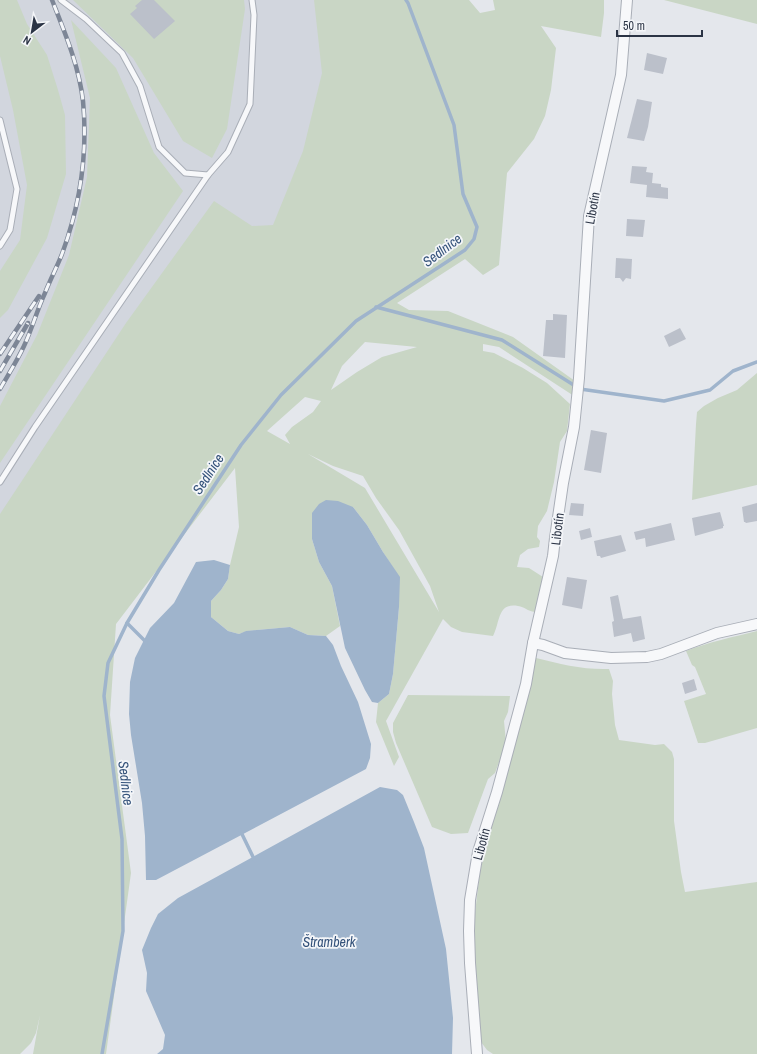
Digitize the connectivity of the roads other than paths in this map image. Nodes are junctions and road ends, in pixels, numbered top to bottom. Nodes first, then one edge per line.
1 (61, 0) edge
2 (252, 0) edge
3 (627, 0) edge
4 (0, 120) edge
5 (208, 175) junction
6 (0, 246) edge
7 (0, 482) edge
8 (757, 624) edge
9 (533, 643) junction
10 (477, 1054) edge

1 - 5 lane
2 - 5 lane
3 - 9 street, Libotín
4 - 6 lane
5 - 7 lane
8 - 9 street
9 - 10 street, Libotín

